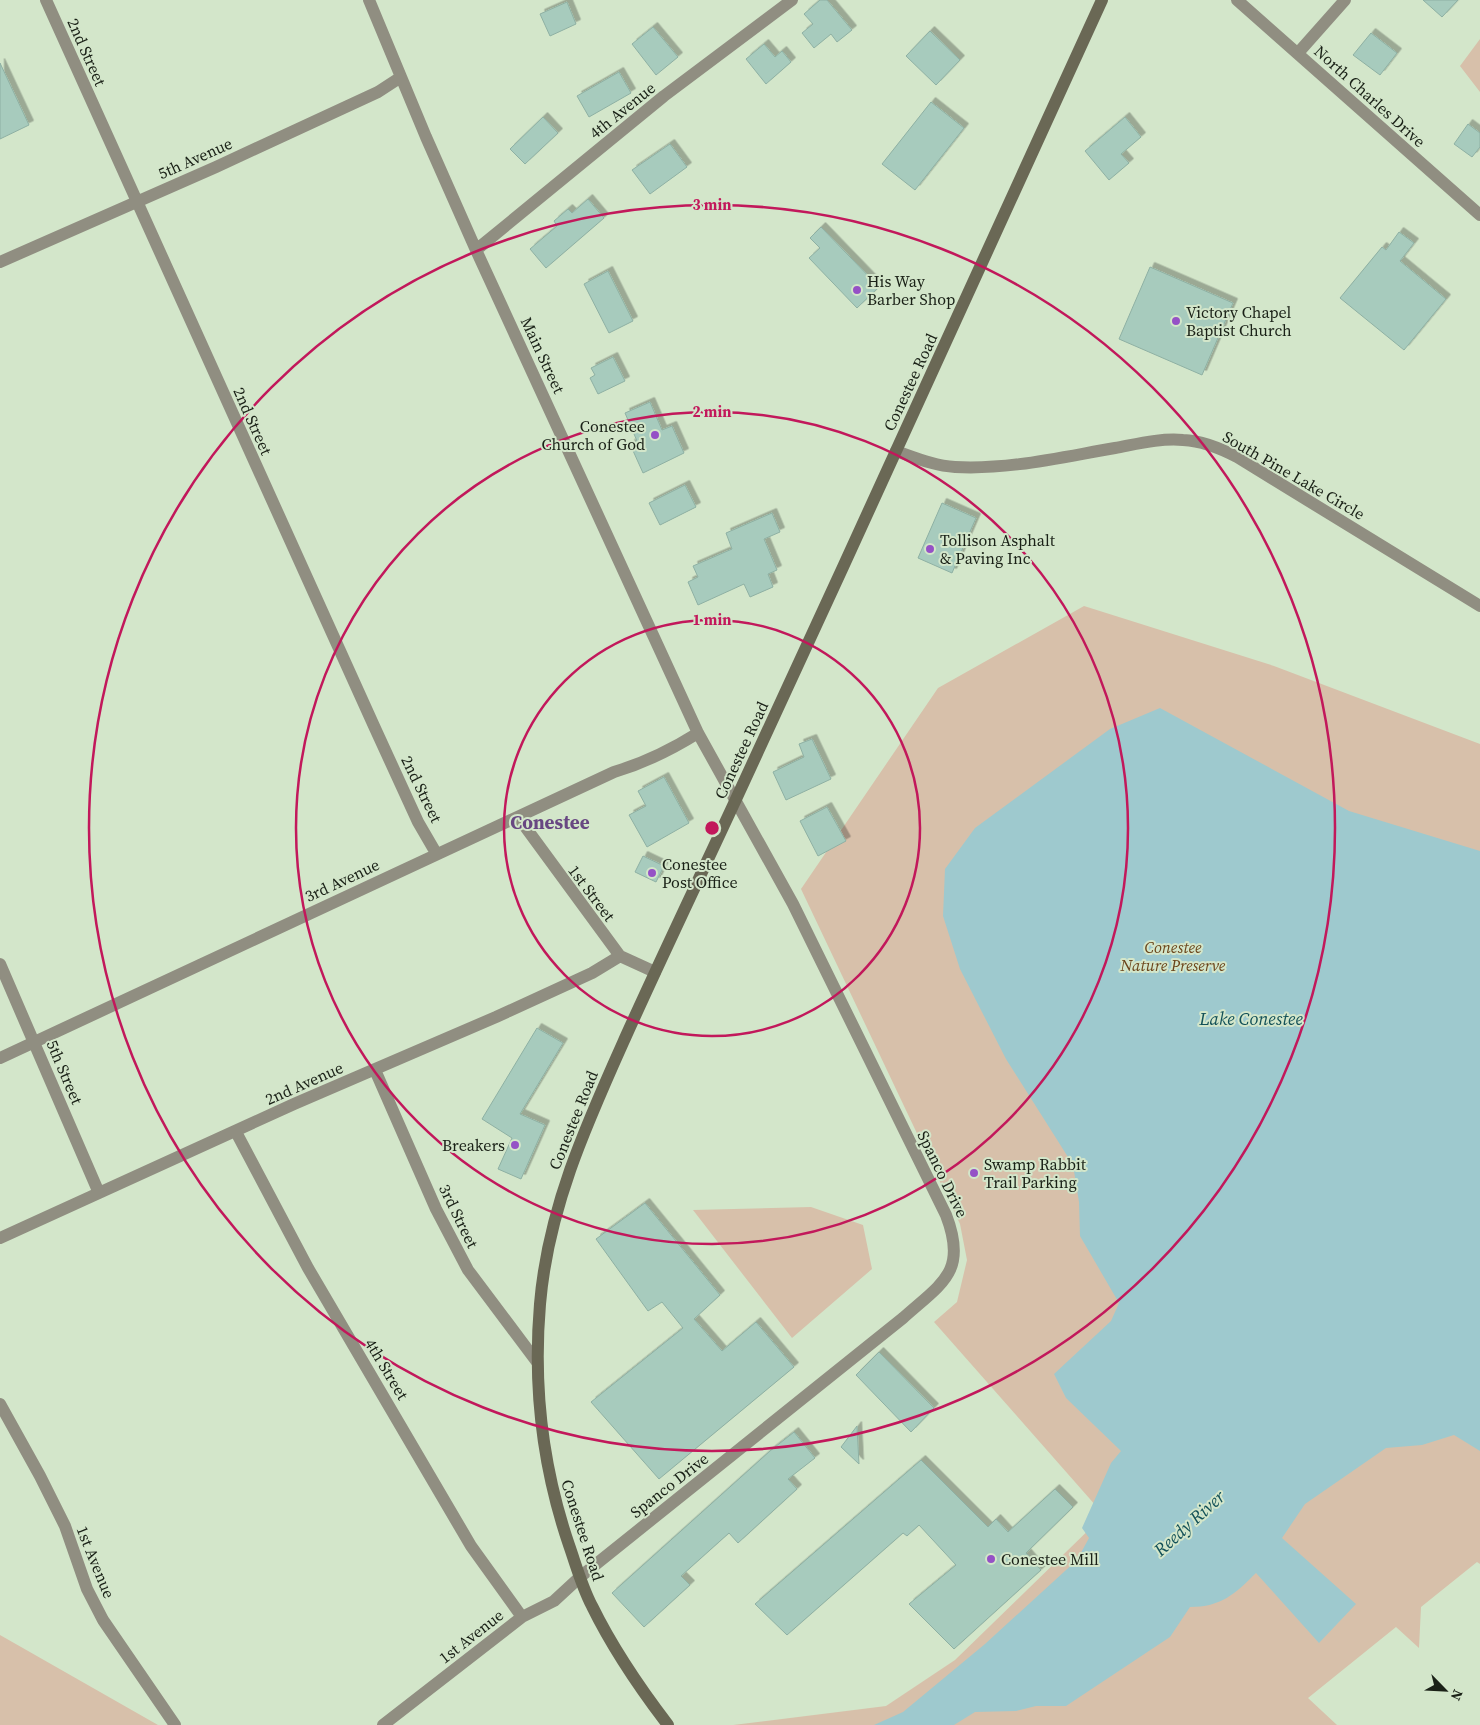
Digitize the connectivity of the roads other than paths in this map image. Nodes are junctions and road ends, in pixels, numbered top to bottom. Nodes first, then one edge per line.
1 (46, 0) edge
2 (369, 0) edge
3 (792, 0) edge
4 (1102, 0) edge
5 (1237, 0) edge
6 (1345, 0) edge
7 (1298, 53) junction
8 (400, 77) junction
9 (136, 202) junction
10 (1480, 216) edge
11 (476, 250) junction
12 (0, 262) edge
13 (896, 451) junction
14 (1480, 606) edge
15 (698, 733) junction
16 (736, 800) junction
17 (518, 818) junction
18 (436, 853) junction
19 (620, 956) junction
20 (0, 964) edge
21 (655, 972) junction
22 (34, 1042) junction
23 (0, 1058) edge
24 (375, 1070) junction
25 (236, 1132) junction
26 (99, 1193) junction
27 (0, 1238) edge
28 (536, 1362) junction
29 (0, 1404) edge
30 (580, 1577) junction
31 (522, 1617) junction
32 (175, 1725) edge
33 (383, 1725) edge
34 (668, 1725) edge

1 - 9 street, 2nd Street
2 - 8 street, Main Street
3 - 11 street, 4th Avenue
4 - 13 main road, Conestee Road
5 - 7 street, North Charles Drive
6 - 7 street
7 - 10 street, North Charles Drive
8 - 9 street, 5th Avenue
8 - 11 street, Main Street
9 - 12 street, 5th Avenue
9 - 18 street, 2nd Street
11 - 15 street, Main Street
13 - 14 street, South Pine Lake Circle
13 - 16 main road, Conestee Road
15 - 16 street, Main Street
15 - 17 street, 3rd Avenue
16 - 21 main road, Conestee Road
16 - 30 street, Spanco Drive
17 - 18 street, 3rd Avenue
17 - 19 street, 1st Street
18 - 22 street, 3rd Avenue
19 - 21 street, 1st Street
19 - 24 street, 2nd Avenue
20 - 22 street, 5th Street
21 - 28 main road, Conestee Road
22 - 23 street, 3rd Avenue
22 - 26 street, 5th Street
24 - 25 street, 2nd Avenue
24 - 28 street, 3rd Street
25 - 26 street, 2nd Avenue
25 - 31 street, 4th Street
26 - 27 street, 2nd Avenue
28 - 30 main road, Conestee Road
29 - 32 street, 1st Avenue
30 - 31 street, 1st Avenue
30 - 34 main road, Conestee Road
31 - 33 street, 1st Avenue

